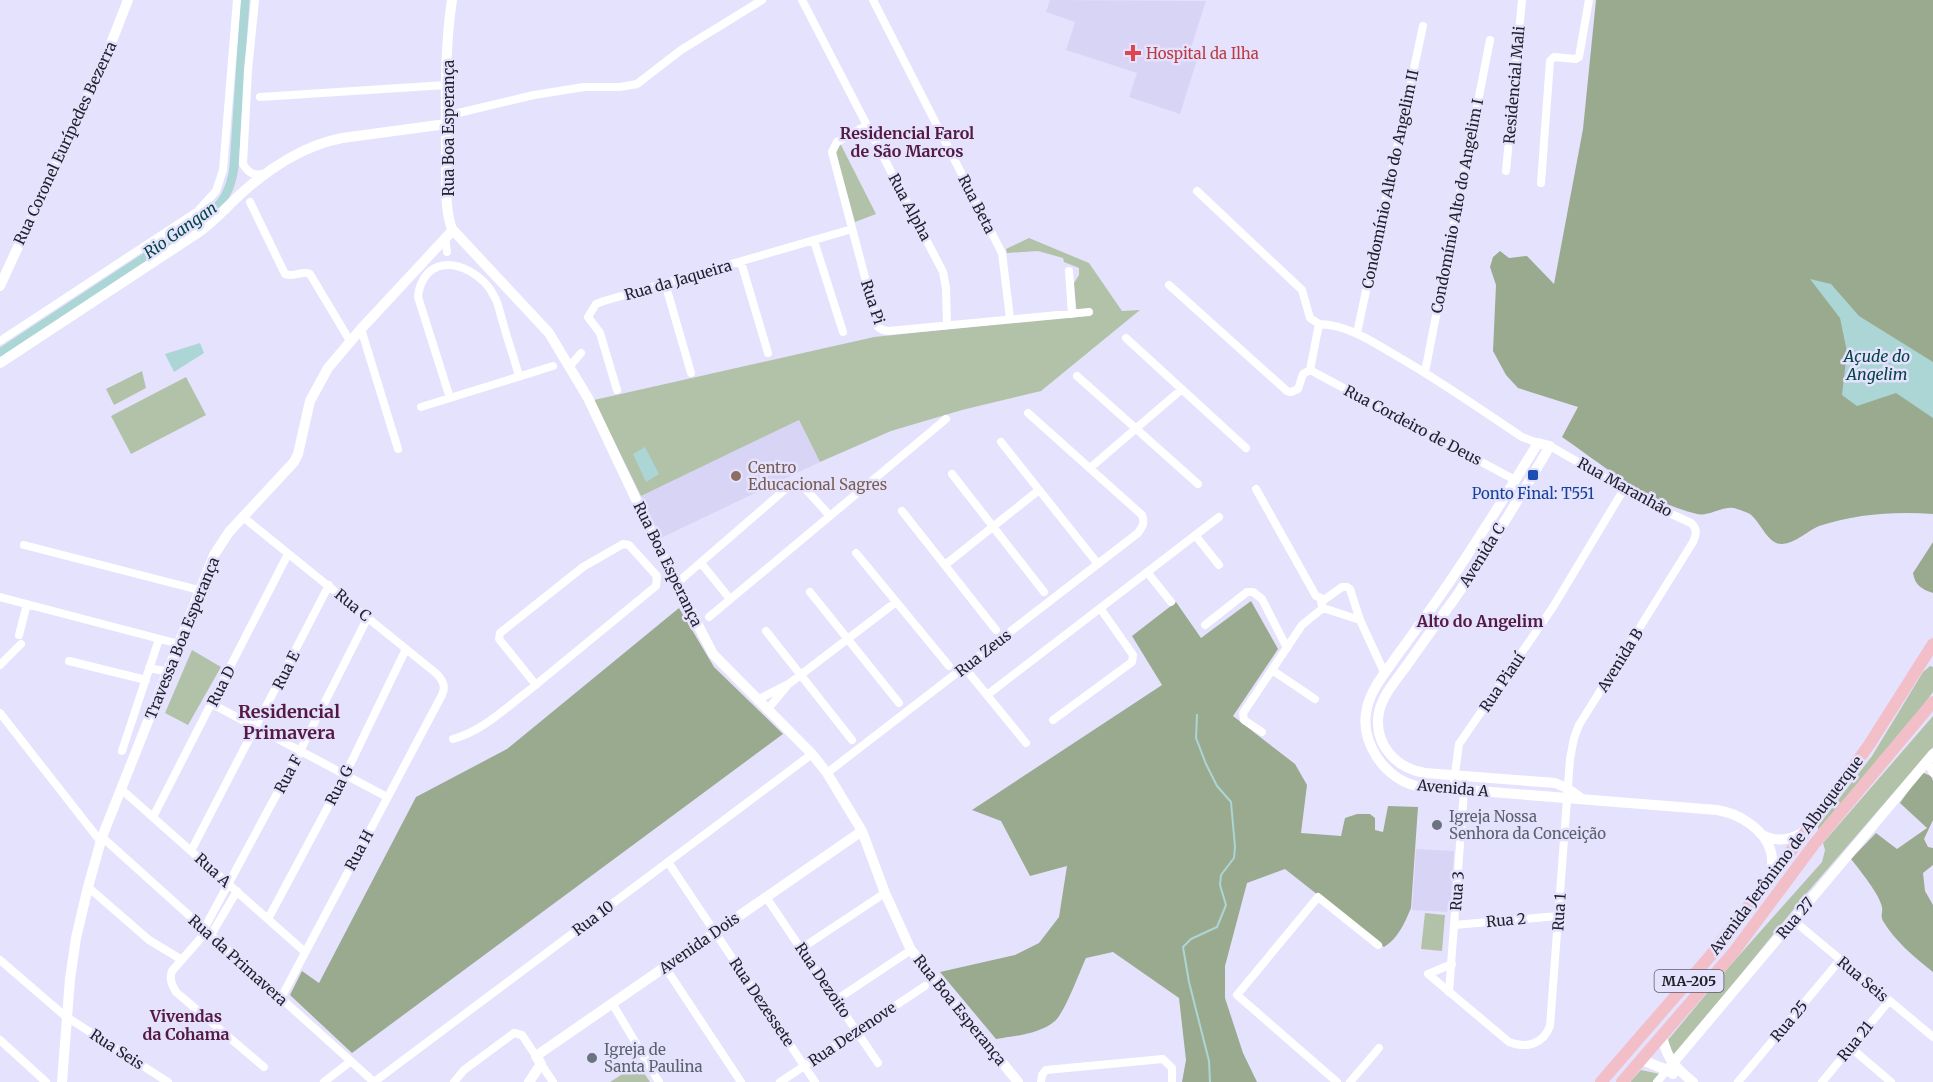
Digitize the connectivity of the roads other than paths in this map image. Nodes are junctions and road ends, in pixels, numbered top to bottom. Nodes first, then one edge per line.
1 (128, 0) edge
2 (237, 0) edge
3 (255, 0) edge
4 (452, 0) edge
5 (762, 0) edge
6 (802, 0) edge
7 (873, 0) edge
8 (1522, 0) edge
9 (1589, 0) edge
10 (1423, 26) dead end
11 (1490, 40) dead end
12 (447, 85) junction
13 (260, 97) dead end
14 (446, 120) junction
15 (867, 125) junction
16 (1506, 171) dead end
17 (270, 172) junction
18 (1541, 183) dead end
19 (1197, 191) dead end
20 (250, 202) dead end
21 (852, 229) junction
22 (449, 234) junction
23 (814, 241) junction
24 (447, 252) dead end
25 (741, 262) junction
26 (1069, 271) dead end
27 (665, 283) junction
28 (1169, 285) dead end
29 (0, 286) edge
30 (1089, 312) dead end
31 (1072, 314) junction
32 (1011, 318) junction
33 (947, 324) junction
34 (1319, 324) junction
35 (361, 329) junction
36 (843, 332) dead end
37 (1357, 333) junction
38 (1126, 338) dead end
39 (0, 341) edge
40 (350, 341) junction
41 (581, 353) dead end
42 (768, 353) dead end
43 (0, 363) edge
44 (553, 366) dead end
45 (570, 366) junction
46 (1310, 370) junction
47 (1425, 372) junction
48 (691, 373) dead end
49 (519, 376) junction
50 (1077, 376) dead end
51 (1182, 388) junction
52 (617, 390) dead end
53 (450, 398) junction
54 (421, 407) dead end
55 (1028, 413) dead end
56 (946, 419) dead end
57 (1136, 428) junction
58 (1001, 442) dead end
59 (1538, 442) junction
60 (1550, 446) junction
61 (1246, 448) dead end
62 (398, 449) dead end
63 (1090, 468) junction
64 (952, 474) dead end
65 (1515, 480) junction
66 (1198, 484) dead end
67 (1256, 489) dead end
68 (1624, 489) junction
69 (1040, 490) junction
70 (902, 512) dead end
71 (830, 516) junction
72 (243, 517) junction
73 (1219, 517) dead end
74 (993, 527) junction
75 (1696, 531) joint
76 (1195, 535) junction
77 (24, 545) dead end
78 (856, 553) dead end
79 (288, 554) junction
80 (701, 563) junction
81 (1098, 564) junction
82 (945, 565) junction
83 (1219, 565) dead end
84 (669, 569) junction
85 (1147, 572) junction
86 (657, 576) junction
87 (676, 584) junction
88 (329, 585) junction
89 (1446, 588) junction
90 (199, 590) junction
91 (810, 592) dead end
92 (1044, 592) dead end
93 (1457, 595) junction
94 (0, 597) edge
95 (730, 599) junction
96 (896, 602) junction
97 (1172, 602) dead end
98 (27, 604) junction
99 (1323, 604) junction
100 (1100, 608) junction
101 (709, 616) dead end
102 (368, 617) junction
103 (1360, 620) junction
104 (1205, 625) dead end
105 (996, 630) dead end
106 (766, 631) dead end
107 (159, 639) junction
108 (847, 639) junction
109 (179, 644) junction
110 (1933, 644) edge
111 (1287, 648) junction
112 (406, 649) junction
113 (1933, 660) edge
114 (69, 661) dead end
115 (0, 665) edge
116 (949, 666) dead end
117 (964, 667) junction
118 (150, 668) junction
119 (1272, 670) junction
120 (1915, 671) junction
121 (169, 672) junction
122 (1384, 674) junction
123 (800, 675) junction
124 (146, 680) junction
125 (790, 683) junction
126 (536, 685) junction
127 (987, 695) junction
128 (1315, 699) dead end
129 (757, 700) junction
130 (1933, 702) edge
131 (438, 703) joint
132 (899, 703) dead end
133 (212, 704) junction
134 (767, 710) junction
135 (0, 713) edge
136 (1365, 717) joint
137 (1053, 720) dead end
138 (256, 728) junction
139 (1262, 732) dead end
140 (1380, 737) joint
141 (453, 739) dead end
142 (852, 740) dead end
143 (1026, 743) dead end
144 (122, 751) dead end
145 (300, 751) junction
146 (812, 754) junction
147 (1931, 758) edge
148 (827, 773) junction
149 (1933, 773) edge
150 (345, 774) junction
151 (1454, 775) junction
152 (121, 789) junction
153 (1458, 789) junction
154 (1567, 793) junction
155 (387, 797) junction
156 (153, 817) junction
157 (1807, 830) junction
158 (862, 831) junction
159 (1762, 835) junction
160 (102, 839) junction
161 (192, 851) junction
162 (668, 862) junction
163 (1772, 876) junction
164 (230, 885) junction
165 (88, 887) junction
166 (237, 891) junction
167 (885, 893) junction
168 (766, 897) junction
169 (1558, 916) junction
170 (268, 919) junction
171 (1793, 920) junction
172 (1454, 925) junction
173 (208, 932) junction
174 (715, 932) junction
175 (1378, 945) dead end
176 (802, 948) junction
177 (911, 950) junction
178 (305, 952) junction
179 (1711, 955) junction
180 (0, 960) edge
181 (182, 960) junction
182 (1840, 960) junction
183 (1452, 964) junction
184 (665, 967) junction
185 (925, 986) dead end
186 (1449, 992) junction
187 (281, 998) junction
188 (836, 1000) junction
189 (1889, 1001) junction
190 (612, 1003) junction
191 (65, 1016) junction
192 (857, 1031) junction
193 (1662, 1037) junction
194 (1933, 1037) edge
195 (0, 1040) edge
196 (1850, 1047) junction
197 (1379, 1048) dead end
198 (538, 1060) junction
199 (1642, 1060) junction
200 (351, 1061) junction
201 (878, 1063) dead end
202 (804, 1066) junction
203 (264, 1067) dead end
204 (1670, 1067) junction
205 (46, 1082) edge
206 (62, 1082) edge
207 (168, 1082) edge
208 (324, 1082) edge
209 (374, 1082) edge
210 (454, 1082) edge
211 (529, 1082) edge
212 (553, 1082) edge
213 (659, 1082) edge
214 (741, 1082) edge
215 (780, 1082) edge
216 (814, 1082) edge
217 (1018, 1082) edge
218 (1041, 1082) edge
219 (1172, 1082) edge
220 (1337, 1082) edge
221 (1350, 1082) edge
222 (1600, 1082) edge
223 (1622, 1082) edge
224 (1657, 1082) edge
225 (1682, 1082) edge
226 (1693, 1082) edge
227 (1738, 1082) edge
228 (1822, 1082) edge
229 (1891, 1082) edge

1 - 29 street, Rua Coronel Eurípedes Bezerra
2 - 39 street
3 - 17 street
4 - 12 street, Rua Boa Esperança
5 - 14 street
6 - 15 street, Rua Alpha
7 - 32 street, Rua Beta
8 - 16 street, Residencial Mali
9 - 18 street
10 - 37 street, Condomínio Alto do Angelim II
11 - 47 street, Condomínio Alto do Angelim I
12 - 13 street
12 - 14 street, Rua Boa Esperança
14 - 17 street
14 - 22 street, Rua Boa Esperança
15 - 21 street, Rua Pi
15 - 33 street, Rua Alpha
17 - 43 street
19 - 34 street
20 - 40 street
21 - 23 street, Rua da Jaqueira
21 - 33 street, Rua Pi
22 - 24 street
22 - 35 street, Travessa Boa Esperança
22 - 45 street, Rua Boa Esperança
23 - 25 street, Rua da Jaqueira
23 - 36 street
25 - 27 street, Rua da Jaqueira
25 - 42 street
26 - 31 street
27 - 48 street
27 - 52 street, Rua da Jaqueira
28 - 46 street
30 - 31 street, Rua Pi
31 - 32 street, Rua Pi
32 - 33 street, Rua Pi
34 - 37 street
34 - 46 street
35 - 40 street, Travessa Boa Esperança
35 - 62 street
37 - 47 street
38 - 51 street
40 - 72 street, Travessa Boa Esperança
41 - 45 street
44 - 49 street
45 - 84 street, Rua Boa Esperança
46 - 65 street, Rua Cordeiro de Deus
47 - 59 street
49 - 53 street
49 - 53 street
50 - 57 street
51 - 57 street
51 - 61 street
53 - 54 street
55 - 63 street
56 - 71 street
57 - 63 street
57 - 66 street
58 - 69 street
59 - 60 street
59 - 65 street, Avenida C
60 - 68 street, Rua Maranhão
60 - 93 street, Avenida C
63 - 81 street, Rua Zeus
64 - 74 street
65 - 89 street, Avenida C
67 - 99 street
68 - 75 street, Rua Maranhão
68 - 151 street, Rua Piauí
69 - 74 street
69 - 81 street
70 - 82 street
71 - 80 street
71 - 95 street
72 - 79 street, Rua C
72 - 90 street, Travessa Boa Esperança
73 - 76 street
74 - 82 street
74 - 92 street
75 - 154 street, Avenida B
76 - 83 street
76 - 85 street
77 - 90 street
78 - 96 street
79 - 88 street, Rua C
79 - 133 street, Rua D
80 - 87 street
80 - 95 street
81 - 117 street, Rua Zeus
82 - 105 street
84 - 86 street
84 - 87 street, Rua Boa Esperança
85 - 97 street
85 - 100 street
86 - 126 street, Rua Boa Esperança
86 - 126 street, Rua Boa Esperança
87 - 129 street, Rua Boa Esperança
88 - 102 street, Rua C
88 - 138 street, Rua E
89 - 93 street
89 - 122 street, Avenida C
90 - 109 street, Travessa Boa Esperança
91 - 108 street
93 - 140 street, Avenida C
94 - 98 street
95 - 101 street
96 - 108 street
96 - 116 street
98 - 107 street
98 - 115 street
99 - 103 street
99 - 103 street
99 - 111 street
100 - 127 street
100 - 137 street
102 - 112 street, Rua C
102 - 145 street, Rua F
103 - 122 street
104 - 111 street
106 - 123 street
107 - 109 street
107 - 118 street
108 - 123 street
108 - 132 street
109 - 121 street, Travessa Boa Esperança
110 - 120 main road, Avenida Jerônimo de Albuquerque / MA-205
111 - 119 street
112 - 131 street, Rua C
112 - 150 street, Rua G
113 - 120 main road
114 - 124 street
117 - 127 street
117 - 148 street, Rua Zeus
118 - 121 street
118 - 124 street
119 - 128 street
119 - 139 street
120 - 157 main road, Avenida Jerônimo de Albuquerque / MA-205
121 - 152 street, Travessa Boa Esperança
122 - 136 street, Avenida C
123 - 125 street
123 - 142 street
124 - 144 street
125 - 129 street
125 - 134 street
126 - 141 street, Rua Boa Esperança
127 - 143 street
129 - 134 street, Rua Boa Esperança
130 - 193 main road, Avenida Jerônimo de Albuquerque / MA-205
131 - 155 street, Rua H
133 - 138 street
133 - 156 street, Rua D
134 - 146 street, Rua Boa Esperança
135 - 160 street, Rua da Primavera
136 - 153 street, Avenida A
138 - 145 street
138 - 161 street, Rua E
140 - 151 street, Avenida A
145 - 150 street
145 - 164 street, Rua F
146 - 148 street, Rua Boa Esperança
146 - 162 street, Rua 10
147 - 149 street
147 - 171 street, Rua 27
148 - 158 street, Rua Boa Esperança
150 - 155 street
150 - 170 street, Rua G
151 - 153 street, Rua Piauí
151 - 154 street, Avenida A
152 - 156 street, Rua A
152 - 160 street, Travessa Boa Esperança
153 - 154 street, Avenida A
153 - 172 street, Rua 3
154 - 159 street, Avenida A
154 - 169 street, Rua 1
155 - 178 street, Rua H
156 - 161 street, Rua A
157 - 159 street
157 - 163 main road, Avenida Jerônimo de Albuquerque / MA-205
158 - 167 street, Rua Boa Esperança
158 - 168 street, Avenida Dois
159 - 163 street
160 - 165 street, Travessa Boa Esperança
160 - 173 street, Rua da Primavera
161 - 164 street, Rua A
162 - 174 street, Rua Dezessete
162 - 209 street, Rua 10
163 - 179 main road, Avenida Jerônimo de Albuquerque / MA-205
164 - 166 street, Rua A
164 - 173 street, Rua F
165 - 181 street
165 - 191 street, Travessa Boa Esperança
166 - 170 street, Rua A
166 - 173 street
167 - 176 street
167 - 177 street, Rua Boa Esperança
168 - 174 street, Avenida Dois
168 - 176 street, Rua Dezoito
169 - 172 street, Rua 2
169 - 186 street, Rua 1
170 - 178 street, Rua A
171 - 182 street, Rua Seis
171 - 204 street, Rua 27
172 - 183 street, Rua 3
173 - 181 street
173 - 187 street, Rua da Primavera
174 - 184 street, Avenida Dois
174 - 202 street, Rua Dezessete
175 - 220 street
176 - 188 street, Rua Dezoito
177 - 188 street
177 - 217 street, Rua Boa Esperança
178 - 187 street, Rua H
179 - 199 main road
179 - 222 main road, Avenida Jerônimo de Albuquerque / MA-205
180 - 191 street, Rua Seis
181 - 203 street
182 - 189 street, Rua Seis
182 - 227 street, Rua 25
183 - 186 street, Rua 3
183 - 186 street
184 - 190 street, Avenida Dois
184 - 214 street
185 - 192 street, Rua Dezenove
187 - 200 street, Rua da Primavera
188 - 192 street, Rua Dezoito
189 - 194 street, Rua Seis
189 - 196 street, Rua 21
190 - 198 street, Avenida Dois
190 - 213 street
191 - 206 street, Travessa Boa Esperança
191 - 207 street, Rua Seis
192 - 201 street, Rua Dezoito
192 - 202 street, Rua Dezenove
193 - 199 main road, Avenida Jerônimo de Albuquerque / MA-205
193 - 204 street
195 - 205 street
196 - 228 street, Rua 21
196 - 229 street
197 - 221 street
198 - 210 street
198 - 211 street, Avenida Dois
198 - 212 street
199 - 204 street
199 - 223 main road, Avenida Jerônimo de Albuquerque / MA-205
200 - 208 street
200 - 209 street, Rua da Primavera
202 - 215 street, Rua Dezenove
202 - 216 street, Rua Dezessete
204 - 224 street, Rua 27
204 - 225 street
204 - 226 street
218 - 219 street

